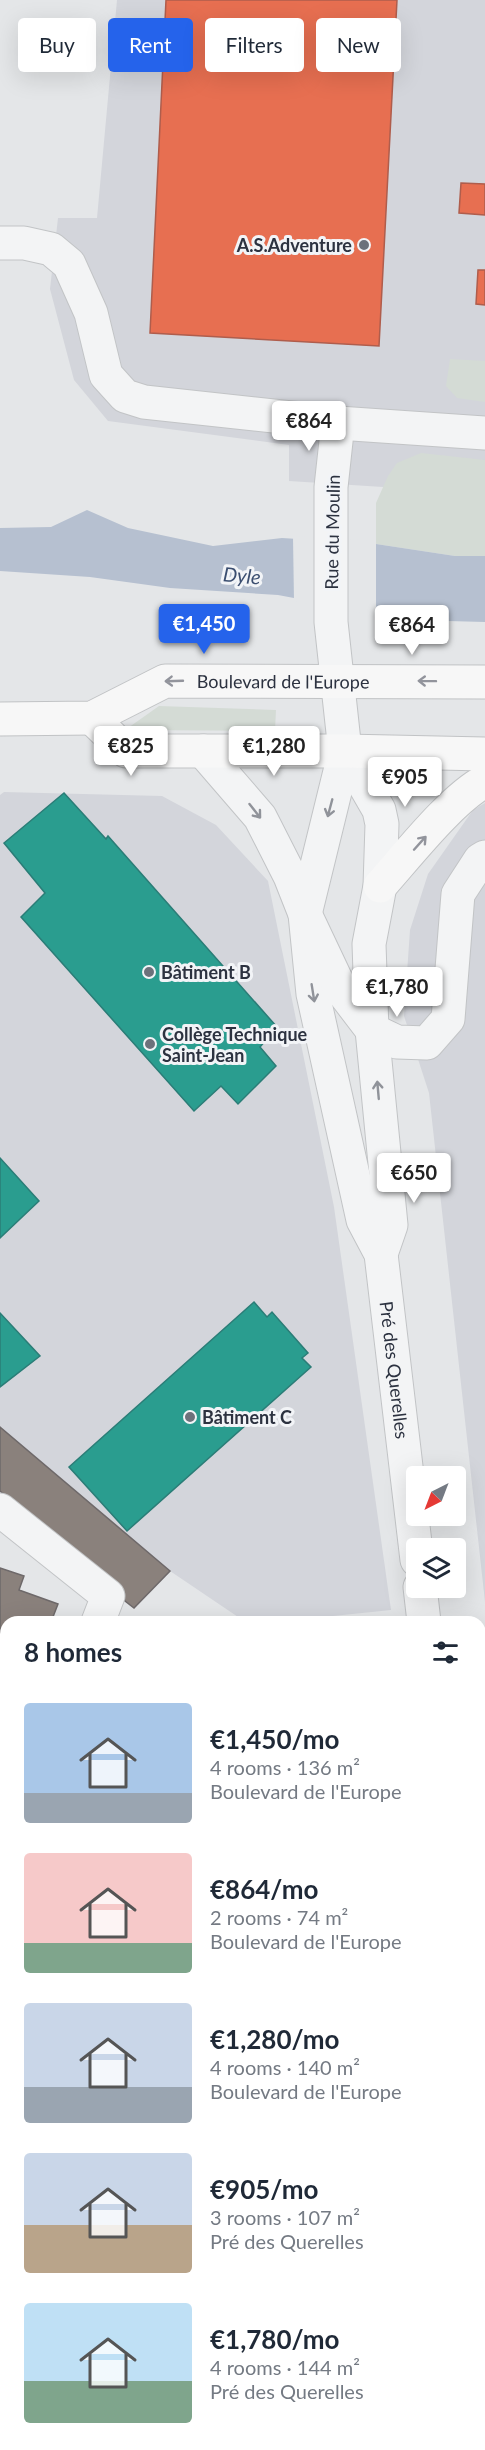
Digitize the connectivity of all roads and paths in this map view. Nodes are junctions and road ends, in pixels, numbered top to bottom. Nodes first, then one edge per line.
1 (0, 243) edge
2 (338, 423) junction
3 (485, 433) edge
4 (338, 680) junction
5 (485, 682) edge
6 (92, 718) junction
7 (0, 719) edge
8 (203, 751) junction
9 (345, 751) junction
10 (485, 754) edge
11 (485, 781) edge
12 (485, 857) edge
13 (380, 886) junction
14 (304, 914) junction
15 (372, 1030) junction
16 (381, 1254) junction
17 (0, 1510) edge
18 (414, 1538) edge
19 (421, 1598) edge
20 (100, 1616) edge
21 (423, 1616) edge

1 - 2 street
2 - 3 street
2 - 4 street, Rue du Moulin
5 -> 4 main road, Boulevard de l'Europe
4 -> 6 main road, Boulevard de l'Europe
4 - 9 street, Pré des Querelles
6 - 7 main road, Boulevard de l'Europe
6 - 8 main road
8 - 9 main road
8 -> 14 street
9 - 10 main road
9 - 13 street, Pré des Querelles
9 -> 14 street, Pré des Querelles
13 -> 11 main road
12 - 15 street
13 - 15 street, Pré des Querelles
14 - 15 street
14 -> 16 street, Pré des Querelles
16 -> 15 street, Pré des Querelles
16 - 18 street, Pré des Querelles
17 - 20 street
19 - 21 street

